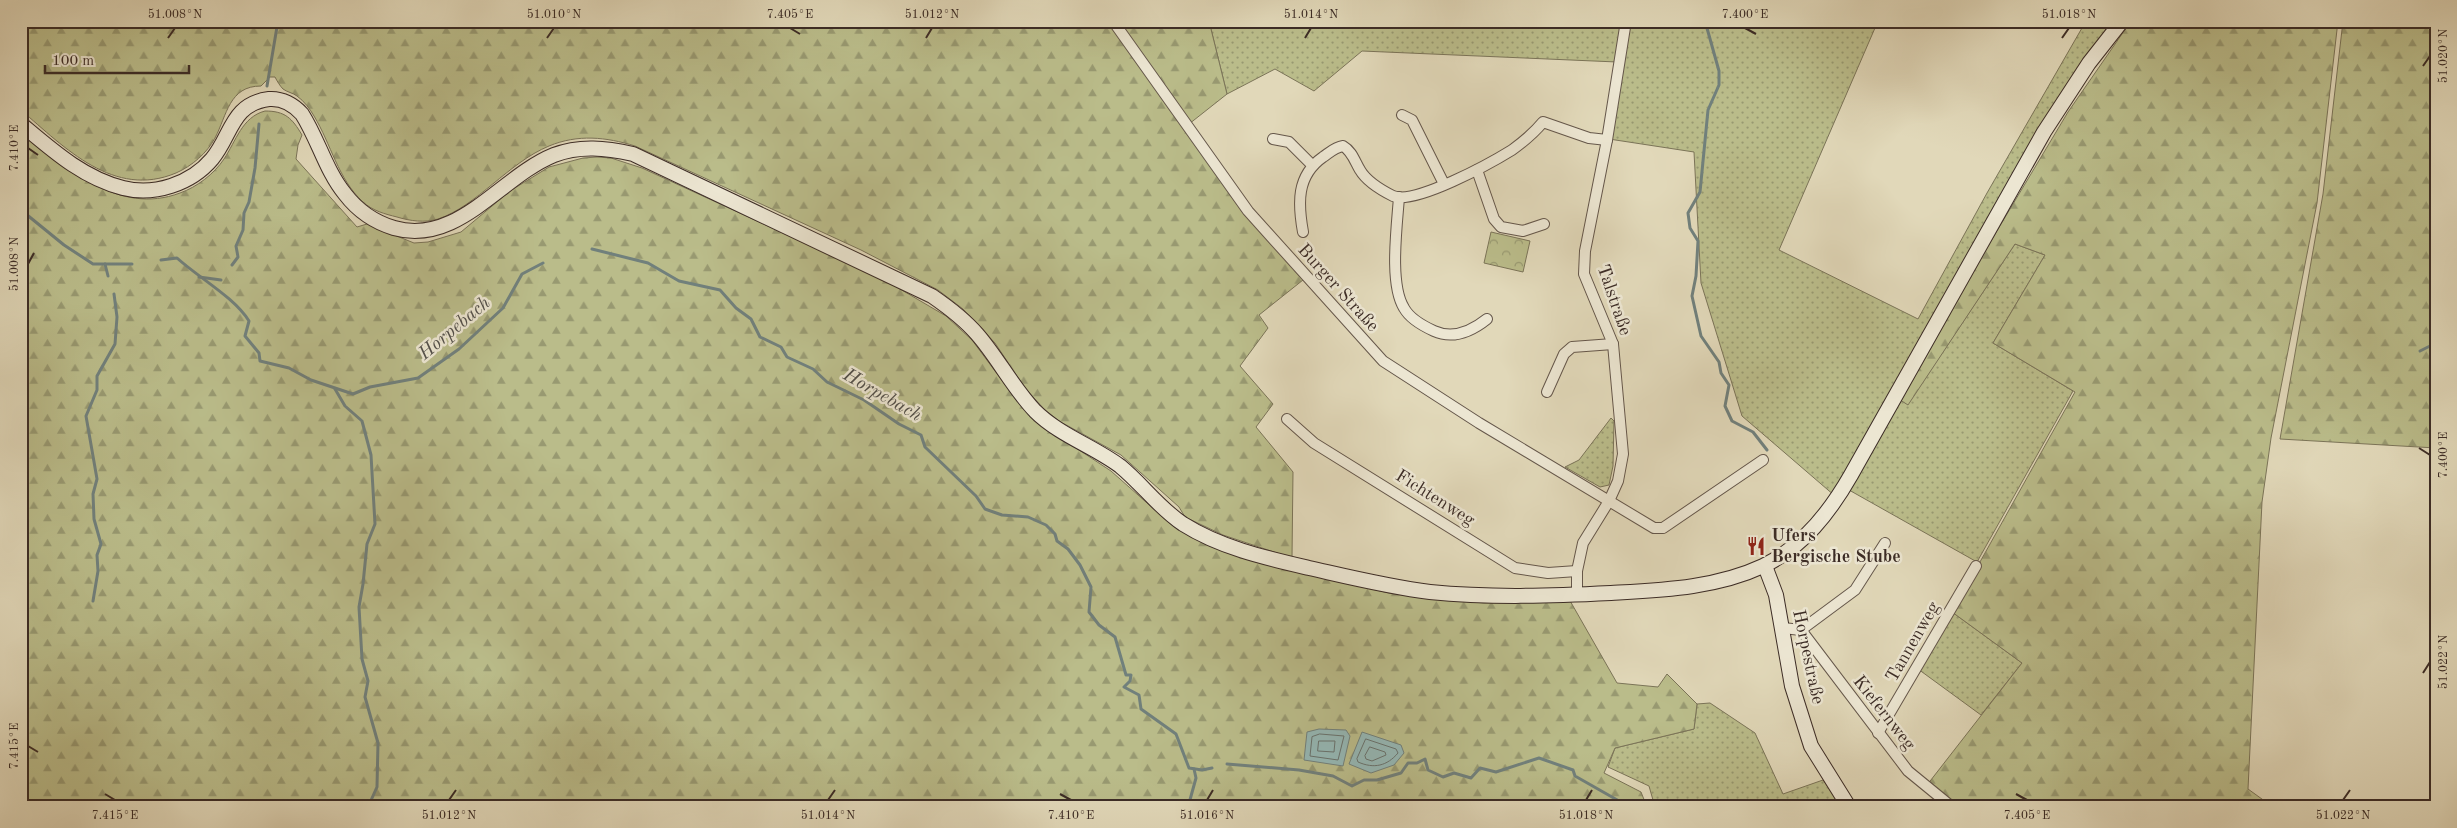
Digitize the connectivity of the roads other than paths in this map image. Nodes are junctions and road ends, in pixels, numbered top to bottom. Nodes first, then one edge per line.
1 (1113, 21) edge
2 (1626, 21) edge
3 (2122, 21) edge
4 (1402, 114) dead end
5 (21, 124) edge
6 (1273, 139) dead end
7 (1607, 140) junction
8 (1312, 166) junction
9 (1476, 170) junction
10 (1444, 184) junction
11 (1399, 197) junction
12 (1544, 224) dead end
13 (1303, 232) dead end
14 (1487, 319) dead end
15 (1613, 344) junction
16 (1548, 392) dead end
17 (1287, 419) dead end
18 (1763, 460) dead end
19 (1609, 501) junction
20 (1885, 543) dead end
21 (1764, 566) junction
22 (1976, 566) dead end
23 (1577, 571) junction
24 (1577, 595) junction
25 (1783, 628) junction
26 (1801, 630) junction
27 (1878, 734) junction
28 (1849, 807) edge
29 (1952, 807) edge

1 - 19 street, Burger Straße
2 - 7 street, Talstraße
3 - 21 street
4 - 10 street
5 - 24 street
6 - 8 street
7 - 9 street
7 - 15 street, Talstraße
8 - 11 street
8 - 13 street
9 - 10 street
9 - 12 street
10 - 11 street
11 - 14 street
15 - 16 street
15 - 19 street, Talstraße
17 - 23 street, Fichtenweg
18 - 19 street
19 - 23 street, Talstraße
20 - 26 street
21 - 24 street
21 - 25 street, Horpestraße
22 - 27 street, Tannenweg
23 - 24 street, Talstraße
25 - 26 street
25 - 28 street, Horpestraße
26 - 27 street, Kiefernweg
27 - 29 street, Kiefernweg

